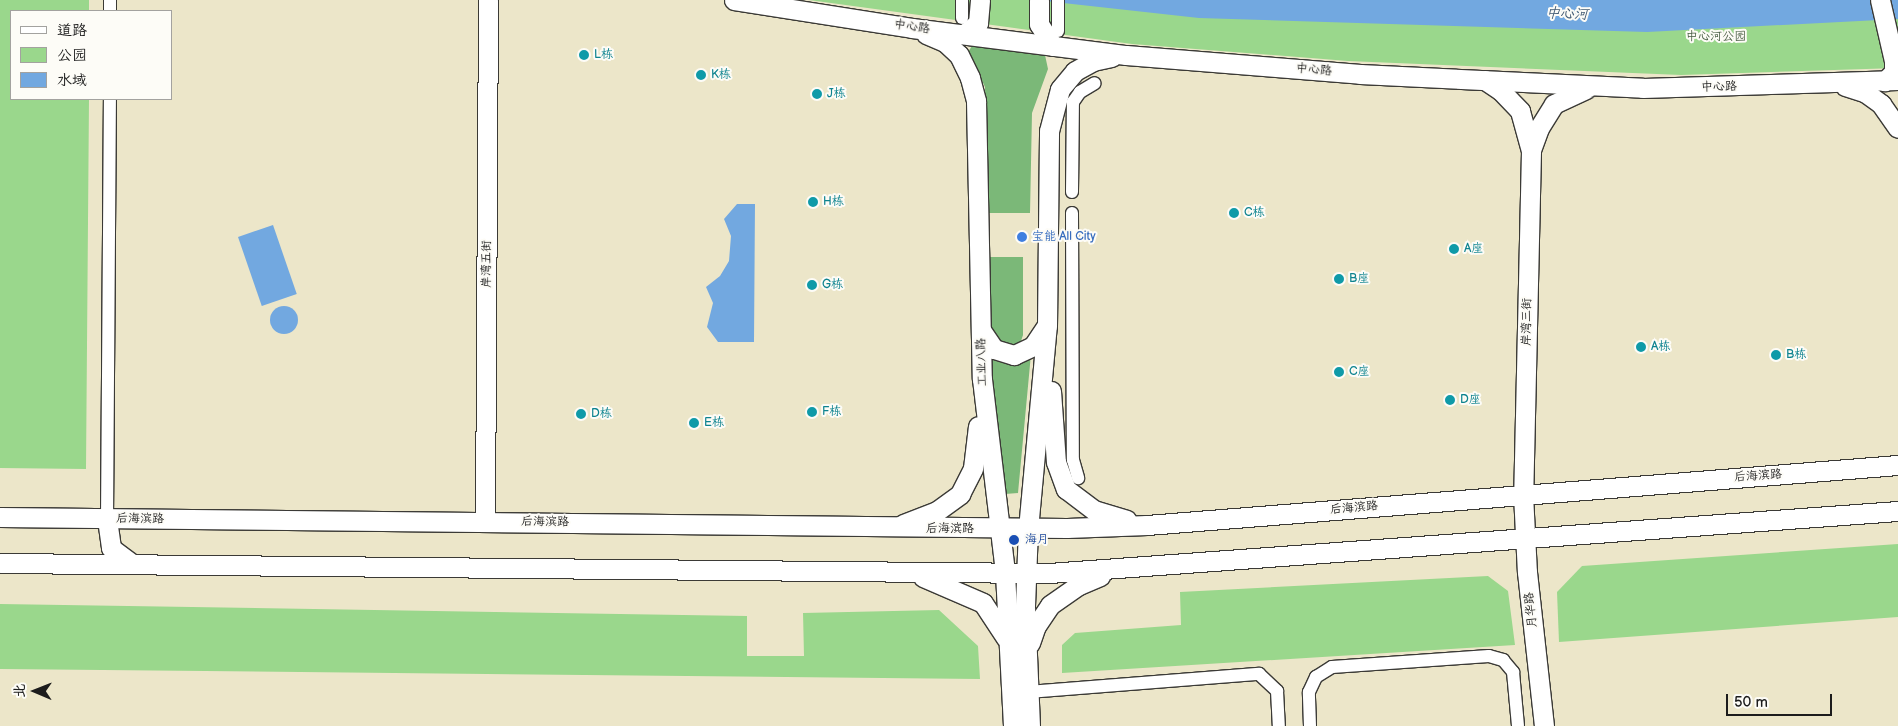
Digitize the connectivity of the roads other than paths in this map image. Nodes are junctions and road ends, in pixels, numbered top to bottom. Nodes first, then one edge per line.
1 (734, 0) edge
2 (962, 0) edge
3 (1039, 0) edge
4 (1058, 0) edge
5 (1880, 0) edge
6 (489, 2) edge
7 (972, 17) edge
8 (912, 28) junction
9 (1056, 38) junction
10 (1126, 54) junction
11 (1485, 80) junction
12 (1892, 81) edge
13 (1095, 83) dead end
14 (1837, 83) junction
15 (1597, 86) junction
16 (110, 100) edge
17 (1898, 128) edge
18 (1531, 151) junction
19 (1072, 192) dead end
20 (1072, 213) dead end
21 (1047, 326) junction
22 (981, 330) junction
23 (982, 379) junction
24 (1898, 460) edge
25 (1898, 465) edge
26 (1870, 468) junction
27 (1078, 478) dead end
28 (1523, 494) junction
29 (1898, 511) edge
30 (1877, 513) junction
31 (1898, 515) edge
32 (0, 517) edge
33 (107, 519) junction
34 (485, 521) junction
35 (1148, 525) junction
36 (887, 528) junction
37 (1000, 528) junction
38 (1028, 529) junction
39 (1525, 540) junction
40 (0, 563) edge
41 (132, 564) junction
42 (1112, 571) junction
43 (913, 572) junction
44 (1005, 573) junction
45 (1027, 573) junction
46 (1009, 644) junction
47 (1027, 662) junction
48 (1028, 692) junction
49 (1013, 726) edge
50 (1030, 726) edge
51 (1279, 726) edge
52 (1310, 726) edge
53 (1518, 726) edge
54 (1544, 726) edge

1 - 8 main road, 中心路
2 - 7 street
3 - 9 main road
4 - 9 street
5 - 12 main road
6 - 34 main road, 岸湾五街
7 - 8 main road, 中心路
7 - 9 main road, 中心路
8 - 22 main road, 工业八路
9 - 10 main road, 中心路
10 - 11 main road, 中心路
10 - 21 main road
11 - 15 main road, 中心路
11 - 18 main road
12 - 14 main road, 中心路
13 - 19 street
14 - 15 main road, 中心路
14 - 17 main road
15 - 18 main road
16 - 33 street
18 - 28 main road, 岸湾三街
20 - 27 street
21 - 22 main road
21 - 35 main road
21 - 38 main road
22 - 23 main road, 工业八路
23 - 36 main road
23 - 37 main road, 工业八路
24 - 26 main road
25 - 26 main road, 后海滨路
26 - 28 main road, 后海滨路
28 - 35 main road, 后海滨路
28 - 39 main road, 月华路
29 - 30 main road
30 - 31 main road
30 - 39 main road
32 - 33 main road, 后海滨路
33 - 34 main road, 后海滨路
33 - 41 main road
34 - 36 main road, 后海滨路
35 - 38 main road, 后海滨路
36 - 37 main road, 后海滨路
37 - 38 main road, 后海滨路
37 - 44 main road, 工业八路
38 - 45 main road
39 - 42 main road
39 - 54 main road, 月华路
40 - 41 main road
41 - 43 main road
42 - 45 main road
42 - 47 main road
43 - 44 main road
43 - 46 main road
44 - 45 main road
44 - 46 main road, 工业八路
45 - 47 main road
46 - 49 main road, 工业八路
47 - 48 main road
48 - 50 main road
48 - 51 street
52 - 53 street

